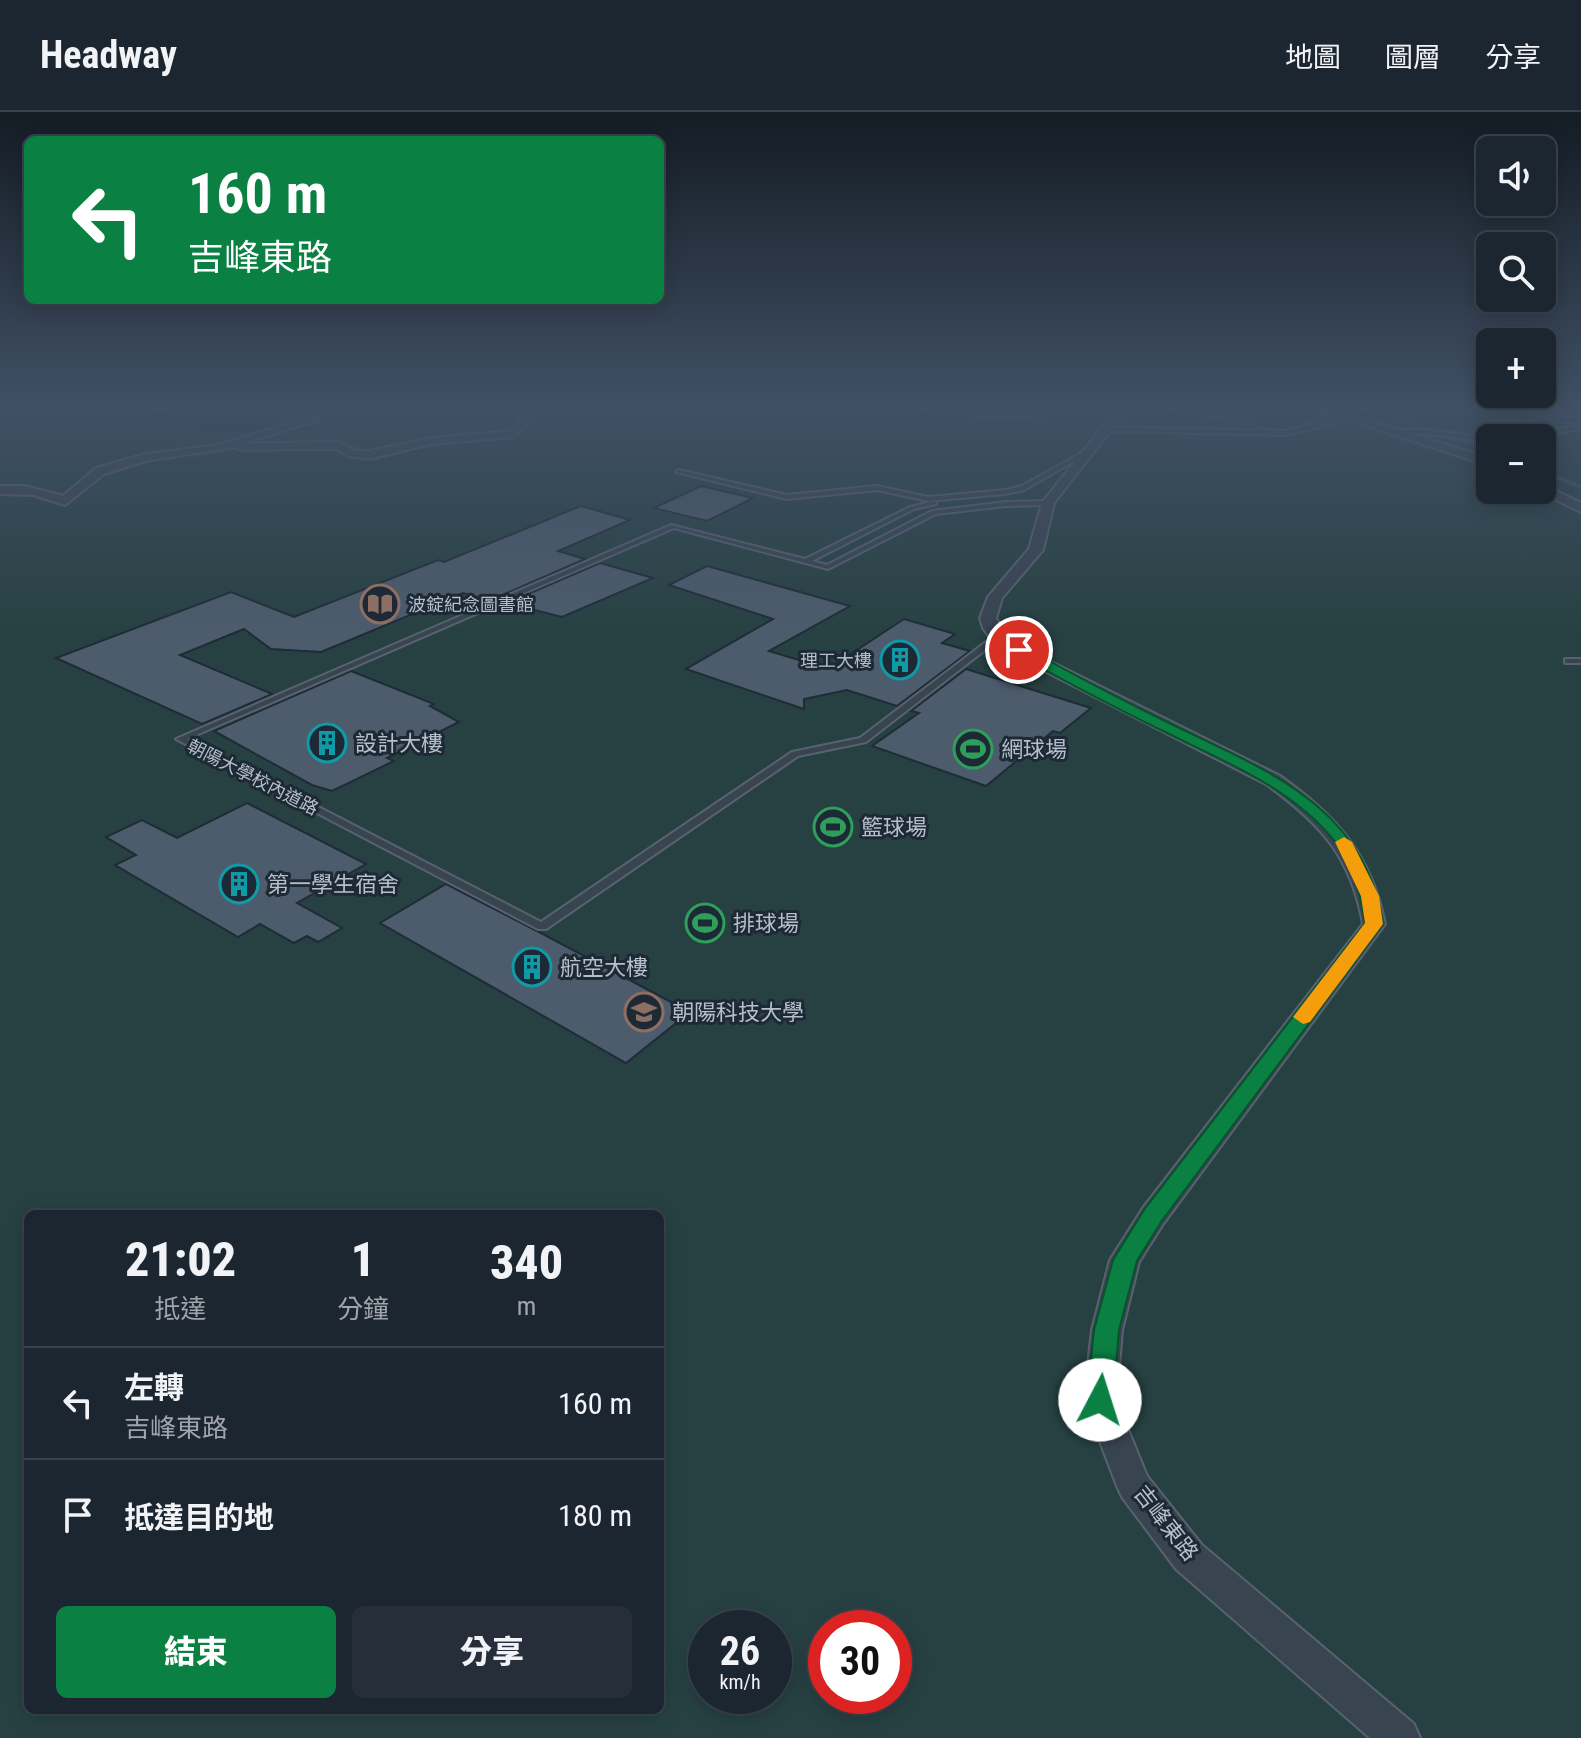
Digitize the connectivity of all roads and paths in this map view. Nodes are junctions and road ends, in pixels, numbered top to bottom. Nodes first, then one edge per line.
1 (85, 484) edge
2 (730, 484) edge
3 (1051, 484) edge
4 (0, 490) edge
5 (1038, 495) junction
6 (1556, 495) edge
7 (1581, 508) edge
8 (806, 561) junction
9 (998, 637) junction
10 (1568, 661) dead end
11 (1581, 661) edge
12 (1400, 1738) edge

1 - 4 street
2 - 5 lane
3 - 5 street
5 - 8 lane
5 - 8 lane, 朝陽大學校內道路
5 - 9 street
6 - 7 street
8 - 9 lane, 朝陽大學校內道路
9 - 12 street, 吉峰東路
10 - 11 lane

